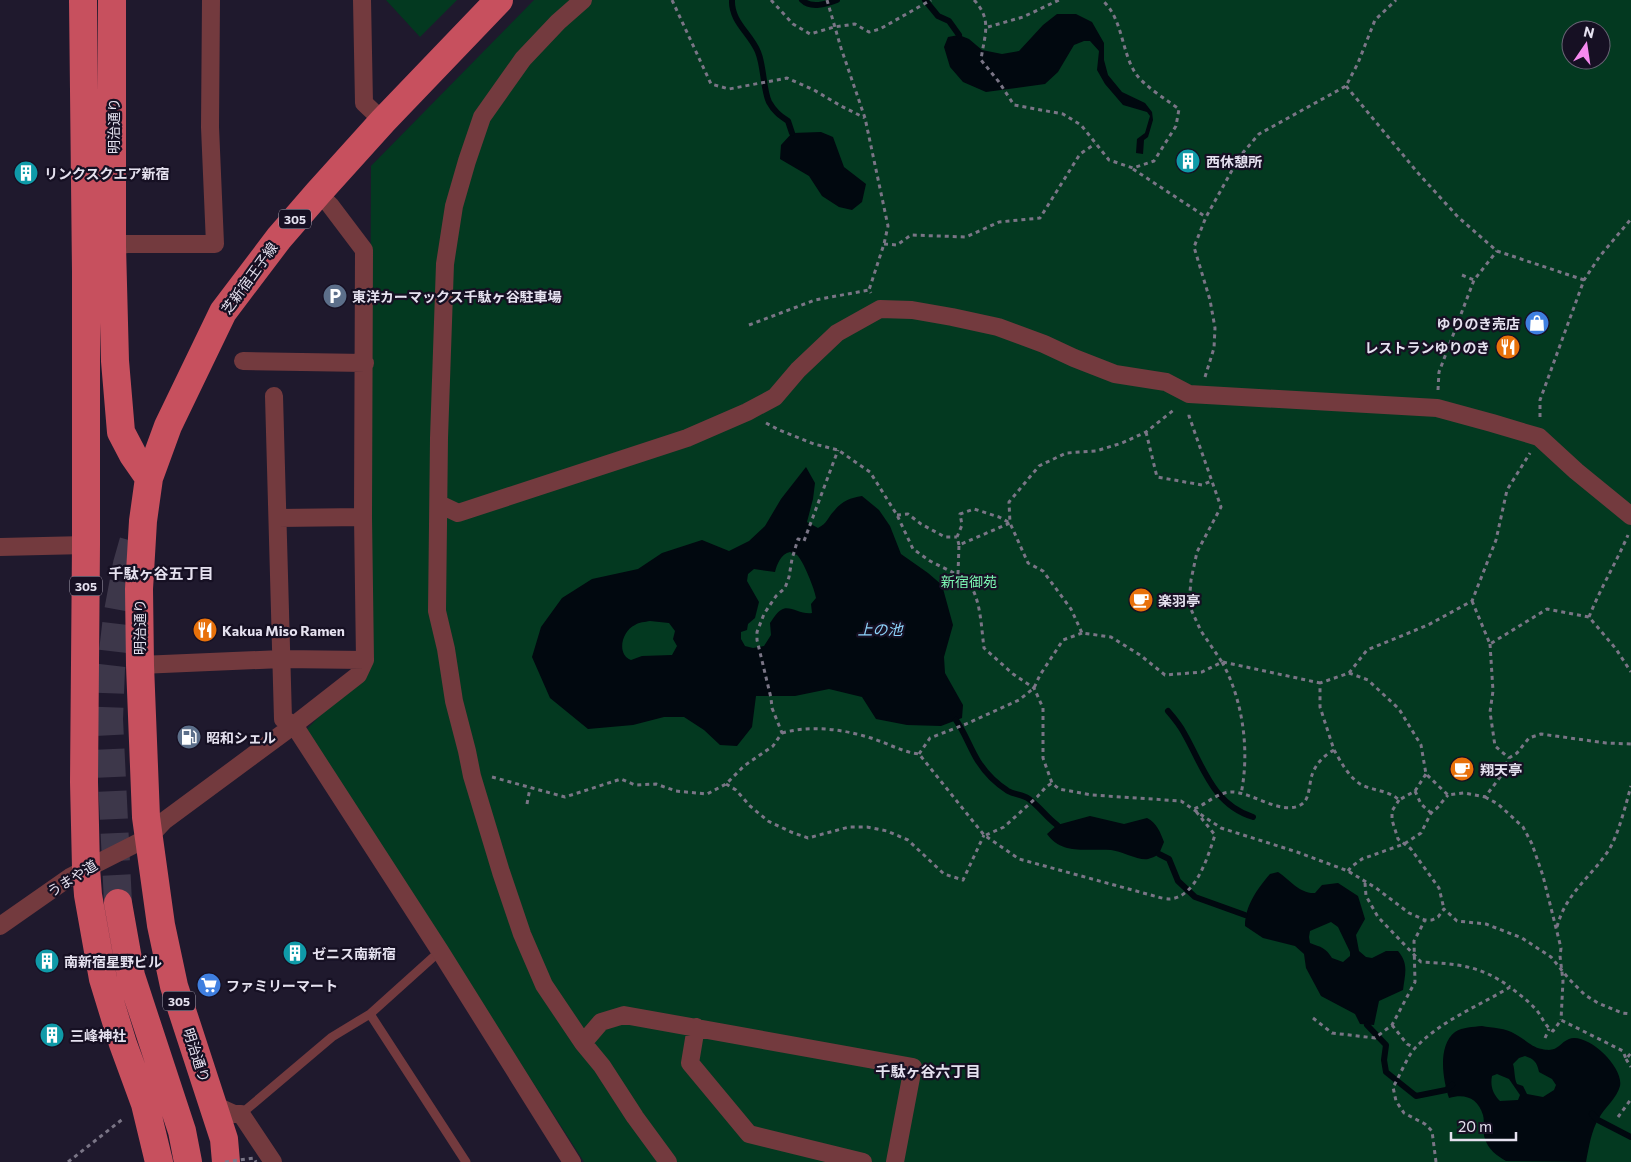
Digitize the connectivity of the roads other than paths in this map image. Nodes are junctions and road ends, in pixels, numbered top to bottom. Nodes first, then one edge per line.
1 (83, 0) edge
2 (112, 0) edge
3 (211, 0) edge
4 (362, 0) edge
5 (499, 0) edge
6 (583, 0) edge
7 (383, 121) junction
8 (318, 193) junction
9 (112, 246) junction
10 (243, 361) dead end
11 (365, 363) junction
12 (274, 396) dead end
13 (149, 478) junction
14 (439, 504) junction
15 (1631, 516) edge
16 (363, 517) junction
17 (278, 518) junction
18 (86, 545) junction
19 (0, 547) edge
20 (282, 658) junction
21 (365, 660) junction
22 (140, 664) junction
23 (294, 725) junction
24 (149, 837) junction
25 (86, 868) junction
26 (118, 903) tunnel mouth
27 (0, 926) edge
28 (440, 951) junction
29 (370, 1014) junction
30 (696, 1027) junction
31 (582, 1043) junction
32 (214, 1105) junction
33 (241, 1114) junction
34 (564, 1159) edge
35 (159, 1162) edge
36 (188, 1162) edge
37 (226, 1162) edge
38 (274, 1162) edge
39 (466, 1162) edge
40 (668, 1162) edge
41 (863, 1162) edge
42 (895, 1162) edge

1 - 18 main road, 明治通り / 305
2 - 9 main road, 明治通り
3 - 9 street
4 - 7 street
5 - 7 main road, 芝新宿王子線 / 305
6 - 14 street
7 - 8 main road, 芝新宿王子線 / 305
8 - 11 street
8 - 13 main road, 芝新宿王子線 / 305
9 - 13 main road, 明治通り
10 - 11 street
11 - 16 street
12 - 17 street
13 - 22 main road, 明治通り / 305
14 - 15 street
14 - 31 street
16 - 17 street
16 - 21 street
17 - 20 street
18 - 19 street
18 - 25 main road, 明治通り / 305
20 - 21 street
20 - 22 street
20 - 23 street
21 - 23 street, うまや道
22 - 24 main road, 明治通り / 305
23 - 24 street, うまや道
23 - 28 street
24 - 25 street, うまや道
24 - 32 main road, 明治通り / 305
25 - 27 street, うまや道
25 - 35 main road, 明治通り / 305
26 - 36 main road, 305
28 - 29 lane
28 - 34 street
29 - 33 lane
29 - 39 lane
30 - 31 street
30 - 41 street
30 - 42 street
31 - 40 street
32 - 33 street
32 - 37 main road, 明治通り / 305
33 - 38 street

